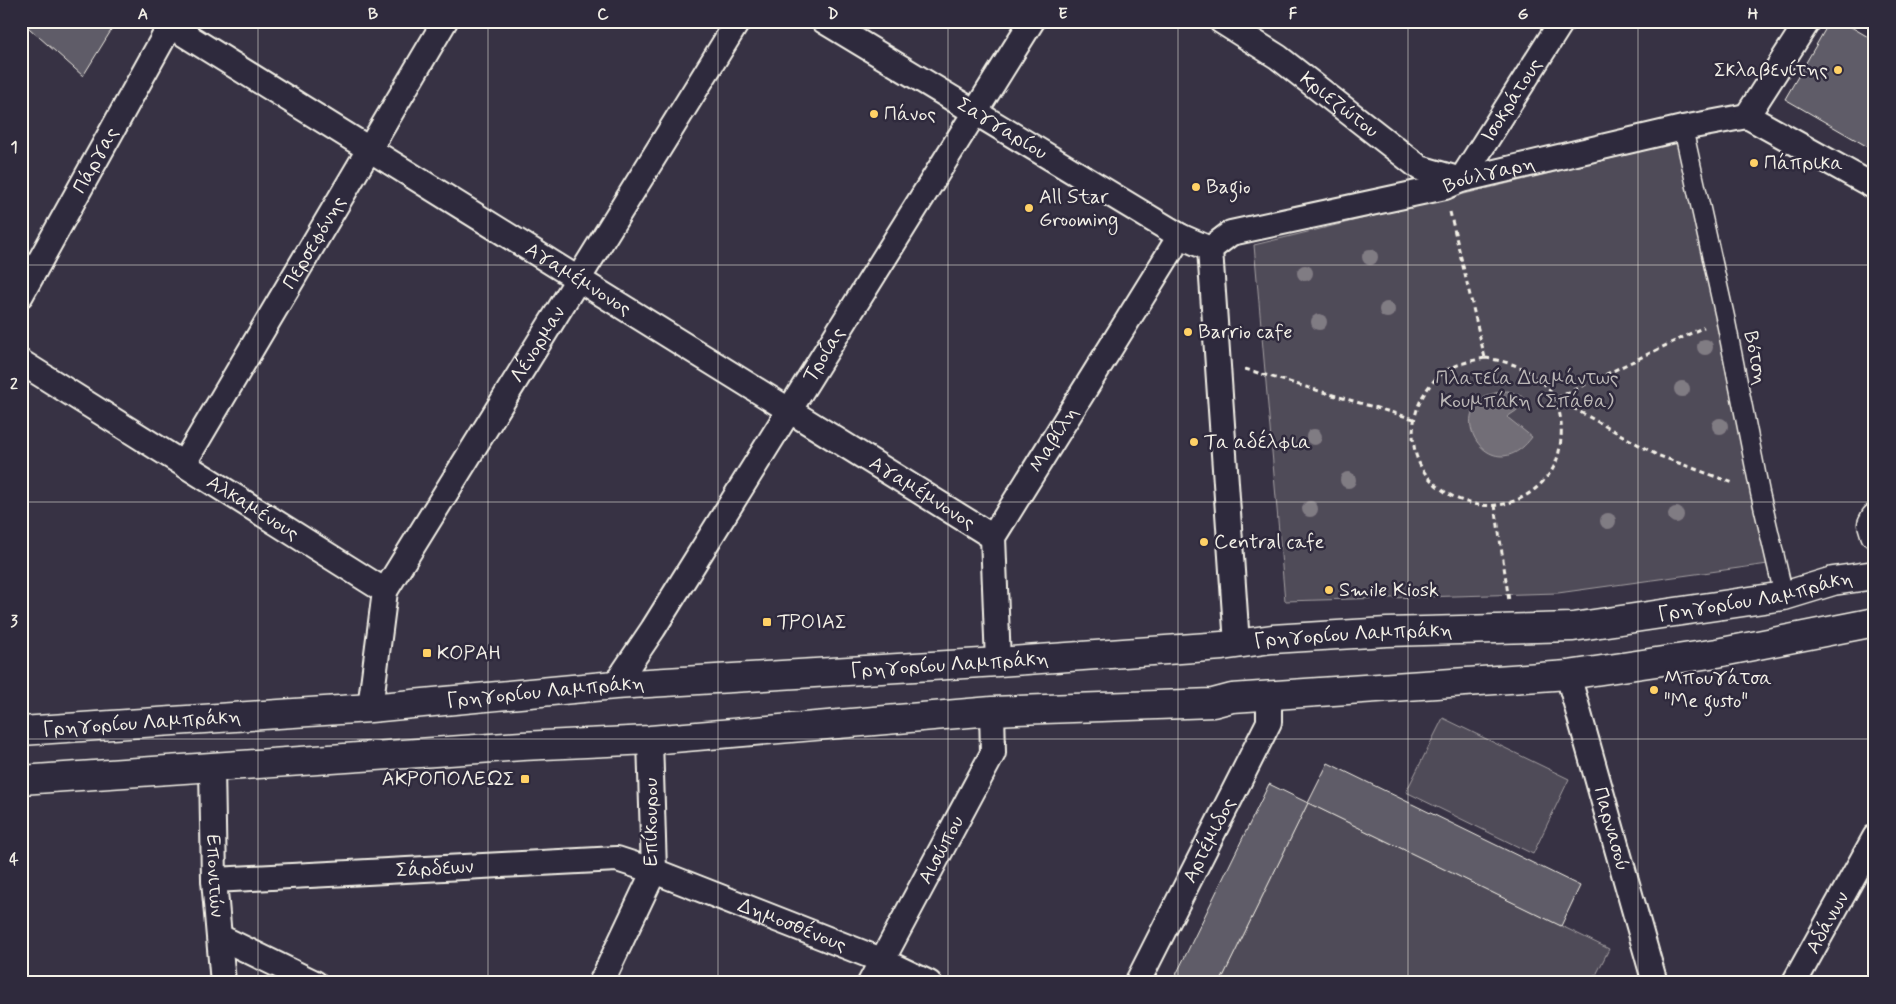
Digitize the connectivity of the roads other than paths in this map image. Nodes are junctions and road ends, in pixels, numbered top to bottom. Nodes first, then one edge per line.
1 (445, 21) edge
2 (738, 21) edge
3 (824, 21) edge
4 (1032, 21) edge
5 (1221, 21) edge
6 (1562, 21) edge
7 (1808, 21) edge
8 (167, 23) edge
9 (975, 112) junction
10 (1747, 116) junction
11 (1683, 128) junction
12 (369, 150) junction
13 (1453, 183) junction
14 (1875, 187) edge
15 (1180, 236) junction
16 (1210, 249) junction
17 (578, 279) junction
18 (21, 295) edge
19 (21, 362) edge
20 (789, 410) junction
21 (184, 463) junction
22 (1875, 518) edge
23 (1875, 534) edge
24 (993, 537) junction
25 (1875, 575) edge
26 (385, 591) junction
27 (1784, 596) junction
28 (1875, 622) edge
29 (1237, 644) junction
30 (998, 662) junction
31 (1568, 675) junction
32 (615, 685) junction
33 (1270, 696) junction
34 (370, 708) junction
35 (992, 711) junction
36 (21, 731) edge
37 (650, 740) junction
38 (212, 768) junction
39 (22, 777) edge
40 (1875, 837) edge
41 (654, 871) junction
42 (214, 880) junction
43 (220, 937) junction
44 (881, 960) junction
45 (223, 983) edge
46 (315, 983) edge
47 (601, 983) edge
48 (870, 983) edge
49 (929, 983) edge
50 (1137, 983) edge
51 (1655, 983) edge
52 (1794, 983) edge

1 - 12 street, Περσεφόνης
2 - 17 street, Λένορμαν
3 - 9 street, Σαγγαρίου
4 - 9 street, Τροίας
5 - 13 street, Κριεζώτου
6 - 13 street, Ισοκράτους
7 - 10 street
8 - 12 street, Αγαμέμνονος
8 - 18 street, Πάργας
9 - 15 street, Σαγγαρίου
9 - 20 street, Τροίας
10 - 11 street, Βούλγαρη
10 - 14 street
11 - 13 street, Βούλγαρη
11 - 27 street, Βότση
12 - 17 street, Αγαμέμνονος
12 - 21 street, Περσεφόνης
13 - 16 street, Βούλγαρη
15 - 16 street, Σαγγαρίου
15 - 24 street, Μαβίλη
16 - 29 street
17 - 20 street, Αγαμέμνονος
17 - 26 street, Λένορμαν
19 - 21 street, Αλκαμένους
20 - 24 street, Αγαμέμνονος
20 - 32 street, Τροίας
21 - 26 street, Αλκαμένους
22 - 23 main road
24 - 30 street
25 - 27 main road, Γρηγορίου Λαμπράκη
26 - 34 street
27 - 29 main road, Γρηγορίου Λαμπράκη
28 - 31 main road
29 - 30 main road, Γρηγορίου Λαμπράκη
30 - 32 main road, Γρηγορίου Λαμπράκη
31 - 33 main road
31 - 51 street, Παρνασού
32 - 34 main road, Γρηγορίου Λαμπράκη
33 - 35 main road
33 - 50 street, Αρτέμιδος
34 - 36 main road, Γρηγορίου Λαμπράκη
35 - 37 main road
35 - 44 street, Αισώπου
37 - 38 main road
37 - 41 street, Επίκουρου
38 - 39 main road
38 - 42 street, Επονιτών
40 - 52 street, Αδάνων
41 - 42 street, Σάρδεων
41 - 44 street, Δημοσθένους
41 - 47 street, Επίκουρου
42 - 43 street, Επονιτών
43 - 45 street, Επονιτών
43 - 46 street
44 - 48 street, Αισώπου
44 - 49 street, Δημοσθένους

